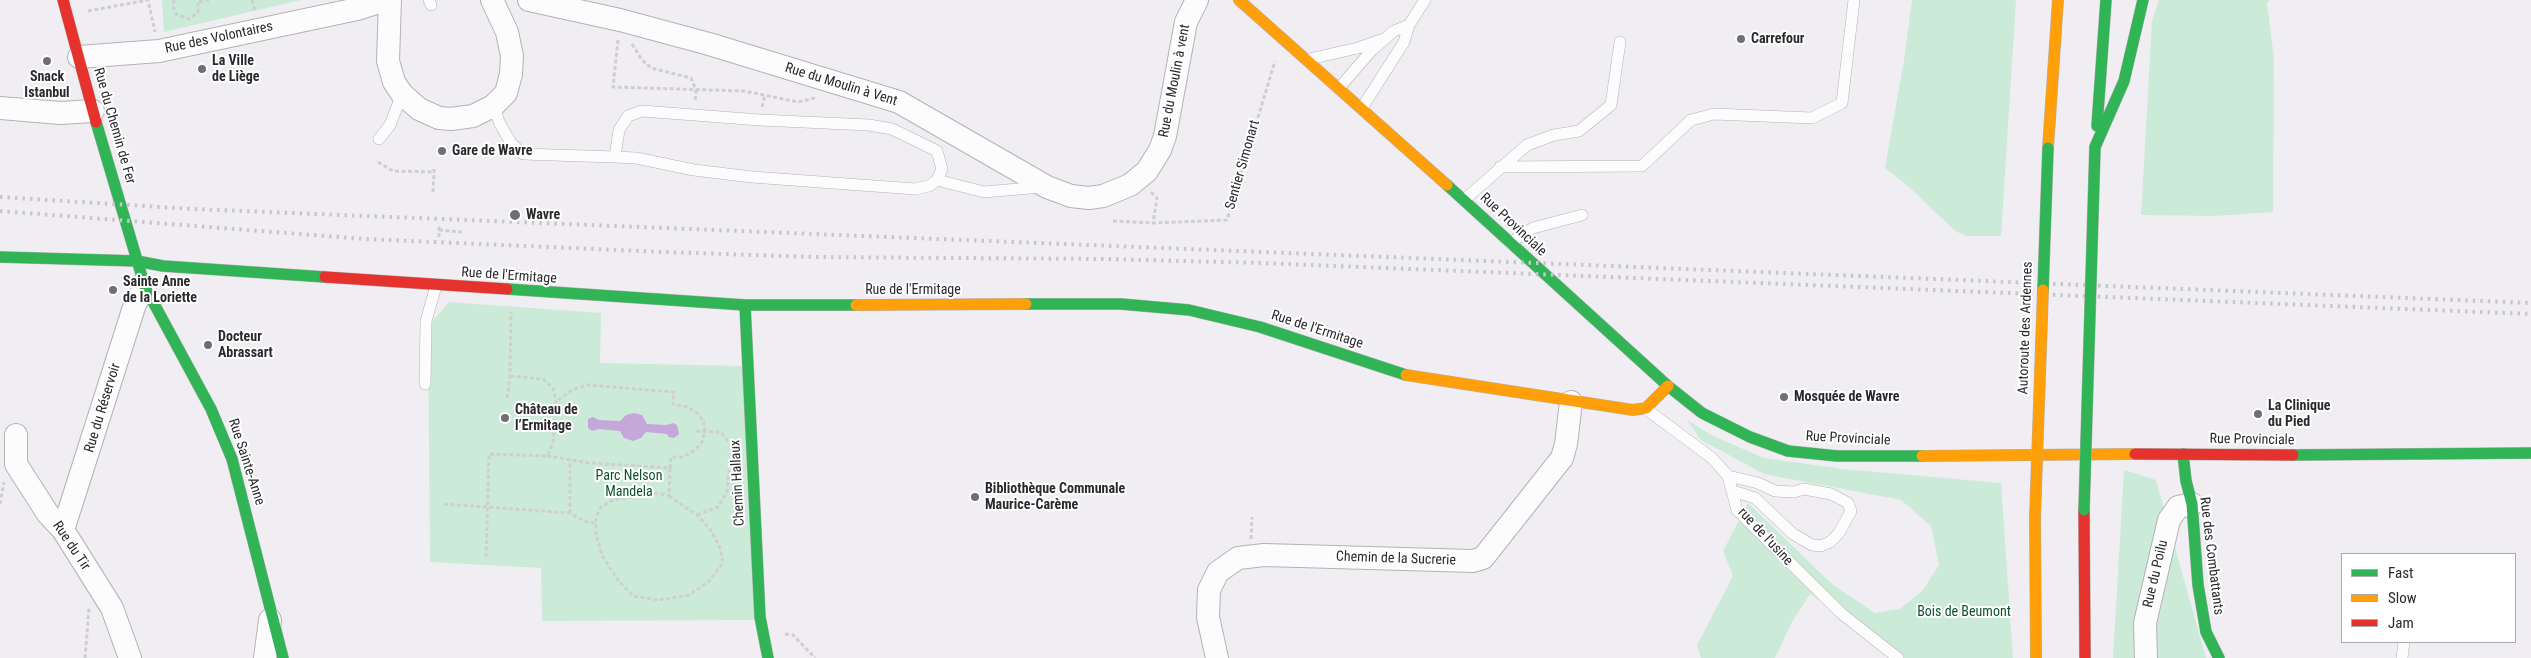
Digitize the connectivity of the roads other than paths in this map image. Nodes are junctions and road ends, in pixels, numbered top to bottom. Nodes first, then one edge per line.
1 (63, 0) edge
2 (385, 0) edge
3 (390, 0) edge
4 (492, 0) edge
5 (529, 0) edge
6 (1196, 0) edge
7 (1238, 0) edge
8 (1425, 0) edge
9 (1854, 0) edge
10 (2058, 0) edge
11 (2106, 0) edge
12 (2143, 0) edge
13 (1409, 25) junction
14 (1385, 39) junction
15 (1620, 42) dead end
16 (79, 57) junction
17 (1307, 59) junction
18 (1339, 88) junction
19 (402, 94) junction
20 (494, 106) junction
21 (0, 108) edge
22 (1362, 108) junction
23 (93, 111) junction
24 (379, 139) dead end
25 (2095, 147) junction
26 (615, 157) junction
27 (1500, 167) junction
28 (937, 180) junction
29 (1047, 187) junction
30 (1464, 200) junction
31 (1582, 215) dead end
32 (1510, 242) junction
33 (0, 257) edge
34 (137, 261) junction
35 (436, 286) junction
36 (145, 287) junction
37 (745, 305) junction
38 (425, 384) dead end
39 (1668, 386) junction
40 (1572, 402) junction
41 (1646, 408) junction
42 (16, 435) dead end
43 (2531, 453) edge
44 (2183, 454) junction
45 (1728, 476) junction
46 (1733, 491) junction
47 (2192, 504) junction
48 (63, 530) junction
49 (271, 614) junction
50 (2404, 643) edge
51 (130, 658) edge
52 (265, 658) edge
53 (283, 658) edge
54 (768, 658) edge
55 (1217, 658) edge
56 (1898, 658) edge
57 (2036, 658) edge
58 (2085, 658) edge
59 (2146, 658) edge
60 (2219, 658) edge
61 (2402, 658) edge

1 - 16 main road, Rue du Chemin de Fer
2 - 16 street, Rue des Volontaires
3 - 19 street
4 - 20 street
5 - 29 street, Rue du Moulin à Vent
6 - 29 street, Rue du Moulin à vent
7 - 17 main road, Rue Provinciale
8 - 13 lane
9 - 27 lane
10 - 57 main road, Autoroute des Ardennes, bridge
11 - 25 main road
12 - 25 main road
13 - 14 lane
13 - 22 lane
14 - 17 lane
14 - 18 lane
15 - 27 lane
16 - 23 main road, Rue du Chemin de Fer
17 - 18 main road, Rue Provinciale
18 - 22 main road, Rue Provinciale
19 - 20 street
19 - 24 lane
20 - 26 lane
21 - 23 street
22 - 30 main road, Rue Provinciale
23 - 34 main road, Rue du Chemin de Fer
25 - 58 main road, bridge
26 - 28 lane
26 - 28 lane
27 - 30 lane
28 - 29 lane
30 - 32 main road, Rue Provinciale
31 - 32 lane
32 - 39 main road, Rue Provinciale
33 - 34 main road, Rue de l'Ermitage
34 - 35 main road, Rue de l'Ermitage
34 - 36 main road, Rue Sainte-Anne
35 - 37 main road, Rue de l'Ermitage
35 - 38 lane
36 - 48 street, Rue du Réservoir
36 - 49 main road, Rue Sainte-Anne
37 - 40 main road, Rue de l'Ermitage
37 - 54 main road, Chemin Hallaux
39 - 41 main road
39 - 44 main road, Rue Provinciale
40 - 41 main road, Rue de l'Ermitage
40 - 55 street, Chemin de la Sucrerie
41 - 45 lane, rue de l'usine
42 - 48 street, Rue du Tir
43 - 44 main road, Rue Provinciale
44 - 47 main road, Rue des Combattants
45 - 46 lane, rue de l'usine
45 - 46 lane
46 - 56 lane, rue de l'usine
47 - 59 street, Rue du Poilu
47 - 60 main road, Rue des Combattants
48 - 51 street, Rue du Tir
49 - 52 street
49 - 53 main road, Rue Sainte-Anne
50 - 61 lane

